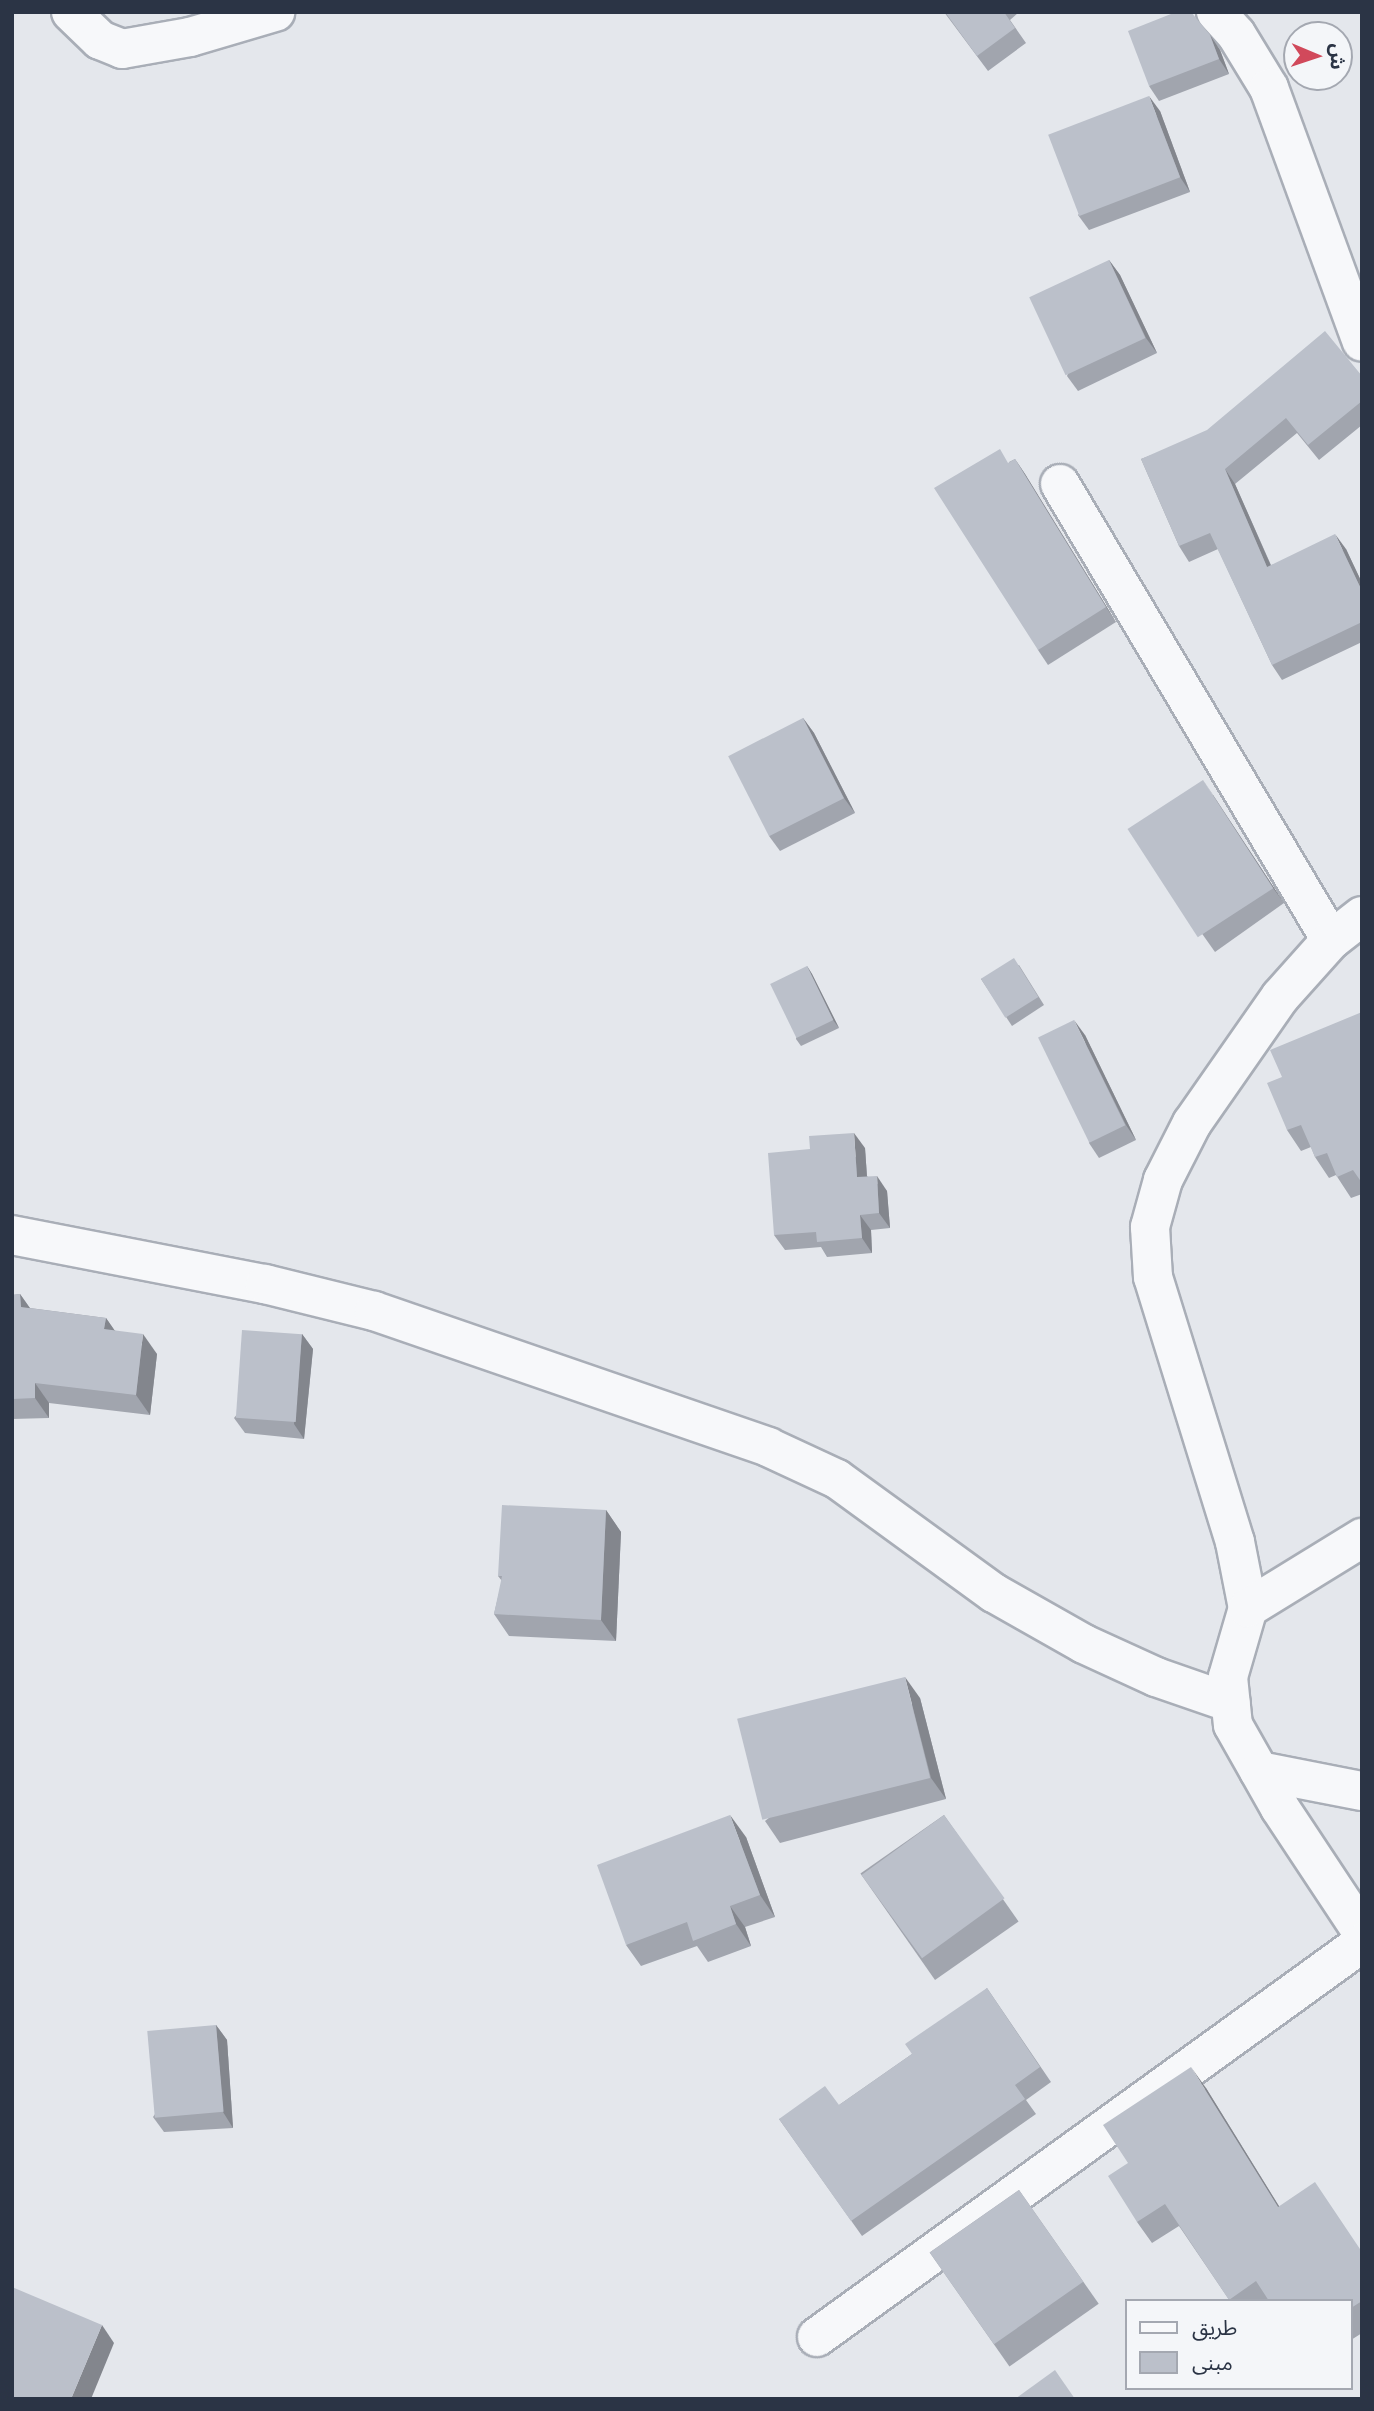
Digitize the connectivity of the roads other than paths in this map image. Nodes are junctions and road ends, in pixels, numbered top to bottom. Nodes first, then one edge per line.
1 (71, 12) edge
2 (275, 12) edge
3 (1216, 12) edge
4 (1362, 342) edge
5 (1060, 484) dead end
6 (1362, 916) edge
7 (1331, 940) junction
8 (12, 1234) edge
9 (1362, 1538) edge
10 (1248, 1608) junction
11 (1231, 1703) junction
12 (1259, 1771) junction
13 (1362, 1791) edge
14 (1362, 1932) edge
15 (1362, 1943) edge
16 (817, 2337) dead end

1 - 2 street
3 - 4 street
5 - 7 street
6 - 7 street
7 - 10 street
8 - 11 street
9 - 10 street
10 - 11 street
11 - 12 street
12 - 13 street
12 - 14 street
15 - 16 street

